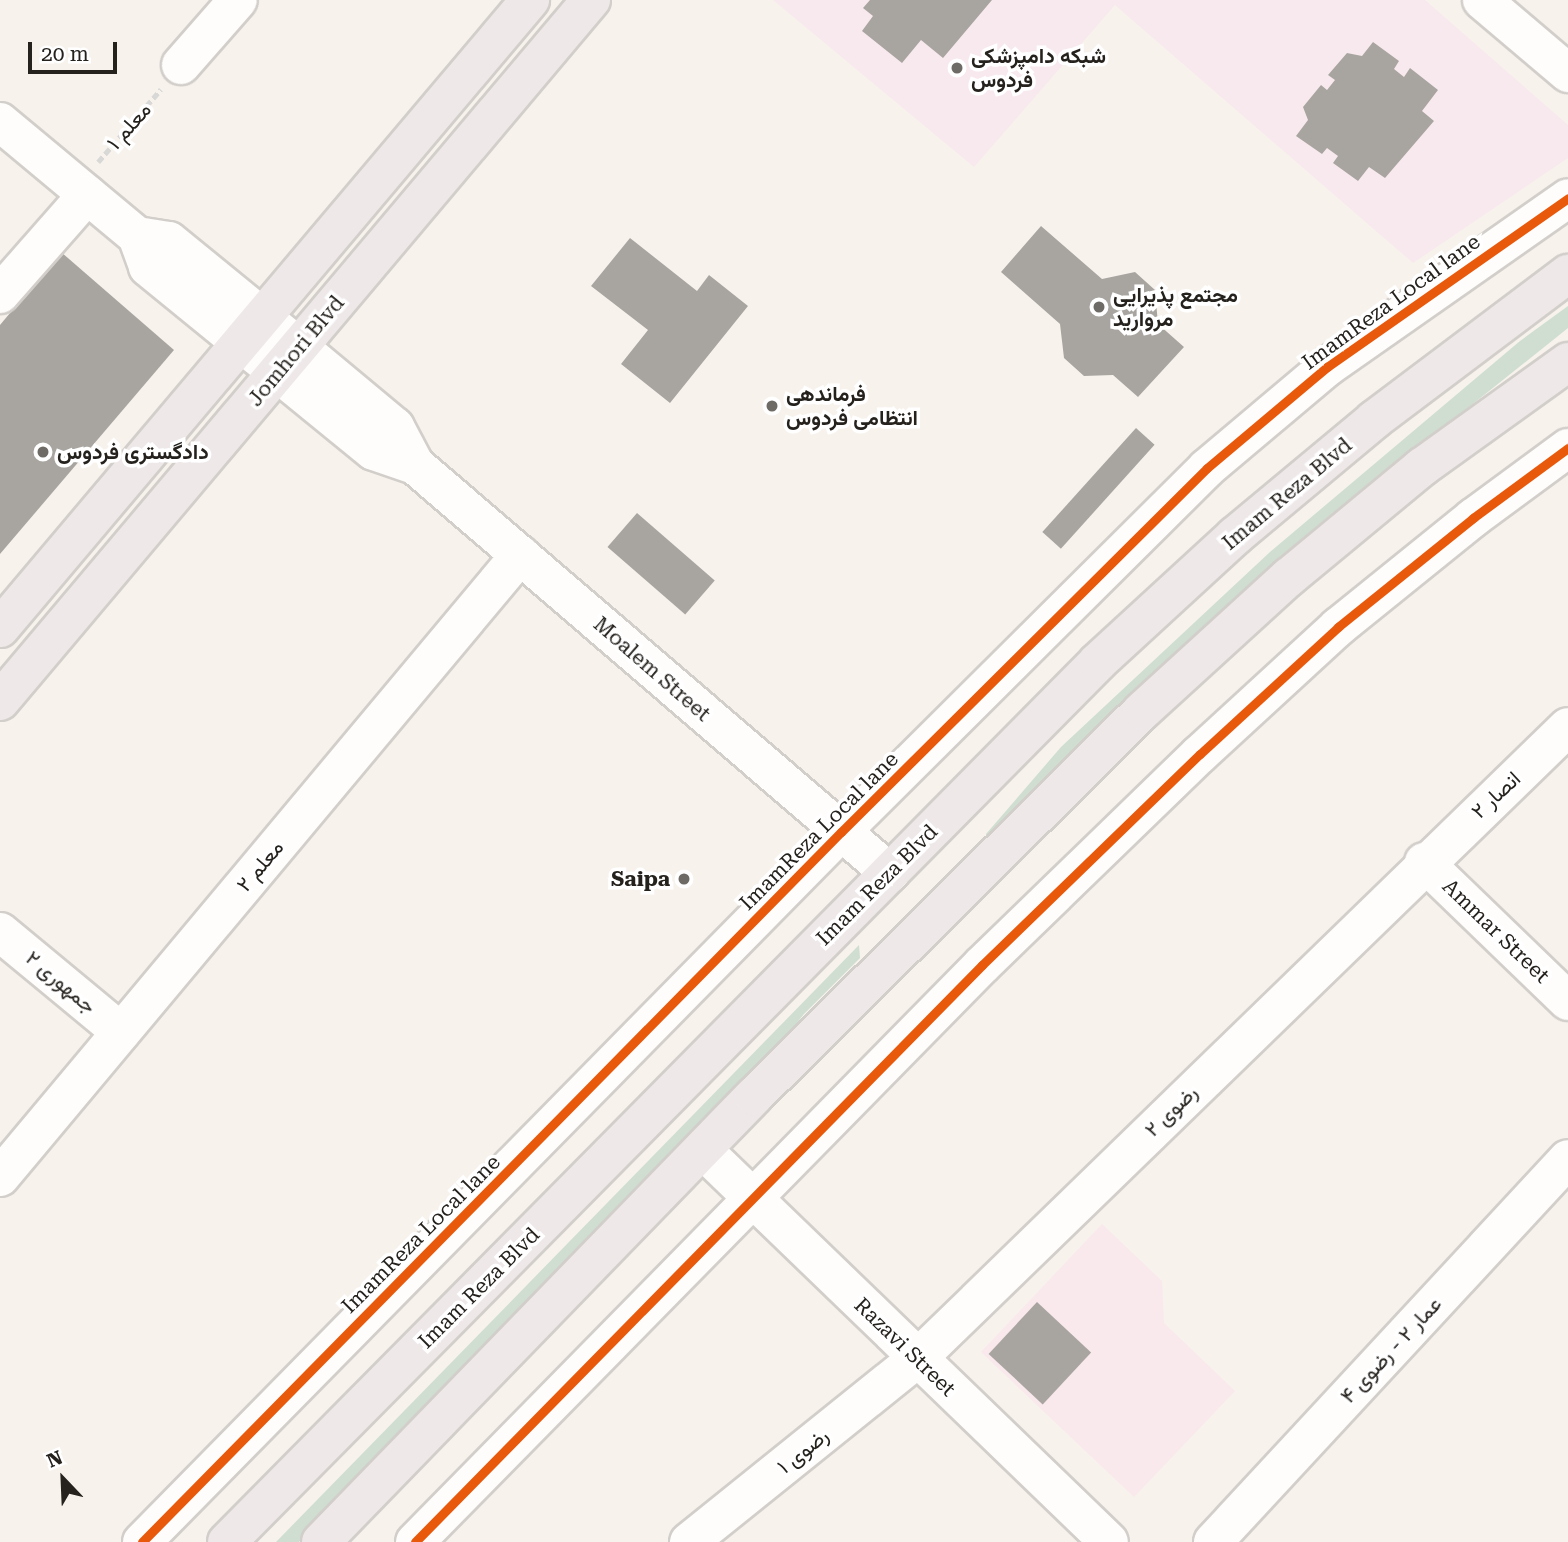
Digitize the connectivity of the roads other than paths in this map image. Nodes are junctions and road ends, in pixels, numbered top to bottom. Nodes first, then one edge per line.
1 (238, 0) edge
2 (530, 0) edge
3 (592, 0) edge
4 (1482, 0) edge
5 (181, 65) road end
6 (1568, 73) edge
7 (0, 122) edge
8 (82, 190) junction
9 (1568, 198) edge
10 (1568, 274) edge
11 (0, 294) edge
12 (251, 330) junction
13 (288, 360) junction
14 (1568, 362) edge
15 (1568, 448) edge
16 (520, 555) junction
17 (0, 628) edge
18 (0, 701) edge
19 (1568, 727) edge
20 (841, 832) junction
21 (1424, 862) junction
22 (890, 873) junction
23 (935, 914) junction
24 (0, 932) edge
25 (1568, 1001) edge
26 (121, 1032) junction
27 (703, 1150) junction
28 (1568, 1159) edge
29 (0, 1177) edge
30 (753, 1198) junction
31 (917, 1359) junction
32 (1085, 1534) edge
33 (142, 1542) edge
34 (227, 1542) edge
35 (321, 1542) edge
36 (415, 1542) edge
37 (689, 1542) edge
38 (1213, 1542) edge

1 - 5 street
2 - 12 main road
3 - 13 main road, Jomhori Blvd
4 - 6 street
7 - 8 street, Moalem Street
8 - 11 street
8 - 12 street, Moalem Street
9 - 20 street, ImamReza Local lane
10 - 22 main road, Imam Reza Blvd
12 - 13 street, Moalem Street
12 - 17 main road
13 - 16 street, Moalem Street
13 - 18 main road, Jomhori Blvd
14 - 23 main road
15 - 30 street
16 - 20 street, Moalem Street
16 - 26 street, معلم ۲
19 - 21 street, انصار ۲
20 - 22 street, Moalem Street
20 - 33 street, ImamReza Local lane
21 - 25 street, Ammar Street
21 - 31 street, رضوی ۲
22 - 23 main road
22 - 34 main road, Imam Reza Blvd
23 - 27 main road
24 - 26 street, جمهوری ۲
26 - 29 street, معلم ۲
27 - 30 street, Razavi Street
27 - 35 main road
28 - 38 street, عمار ۲ - رضوی ۴
30 - 31 street, Razavi Street
30 - 36 street
31 - 32 street, Razavi Street
31 - 37 street, رضوی ۱

